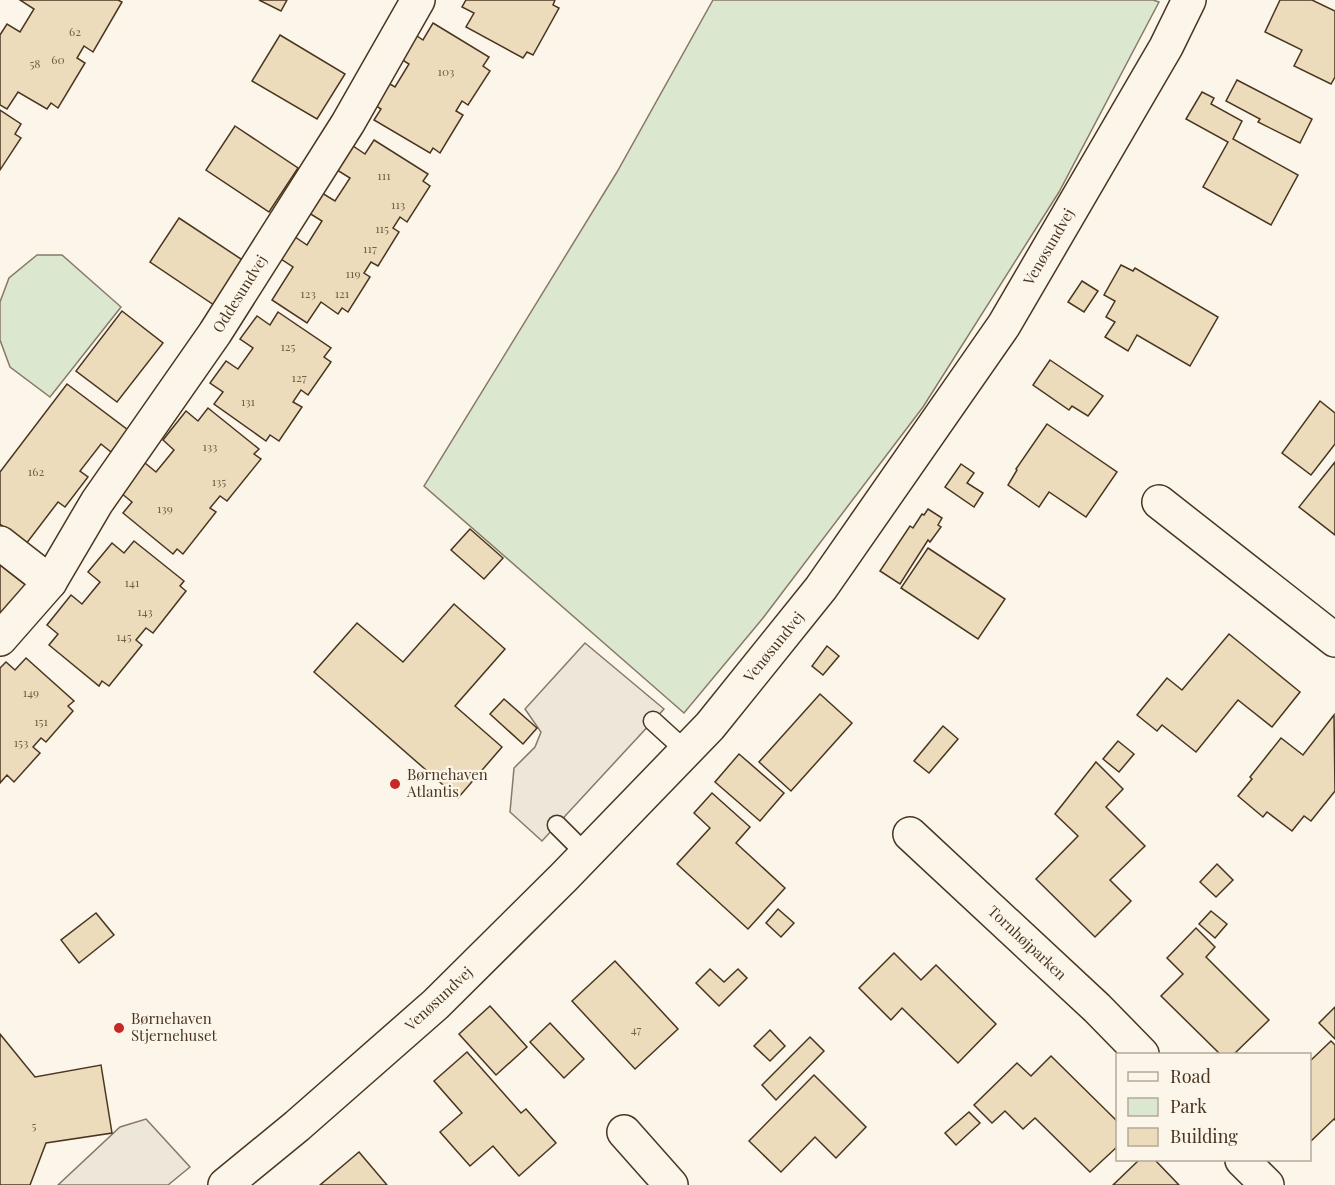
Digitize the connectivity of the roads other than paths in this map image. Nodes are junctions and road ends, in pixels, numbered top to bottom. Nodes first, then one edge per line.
1 (418, 0) edge
2 (1189, 0) edge
3 (1160, 502) dead end
4 (0, 543) edge
5 (50, 582) junction
6 (0, 639) edge
7 (1335, 640) edge
8 (653, 721) dead end
9 (686, 751) junction
10 (556, 825) dead end
11 (910, 834) dead end
12 (586, 854) junction
13 (1141, 1053) edge
14 (624, 1132) dead end
15 (1243, 1161) edge
16 (225, 1185) edge
17 (671, 1185) edge
18 (1267, 1185) edge

1 - 5 street, Oddesundvej
2 - 9 street, Venøsundvej
3 - 7 street
4 - 5 street
5 - 6 street, Oddesundvej
8 - 9 lane
9 - 12 street, Venøsundvej
10 - 12 lane
11 - 13 street, Tornhøjparken
12 - 16 street, Venøsundvej
14 - 17 street
15 - 18 street

